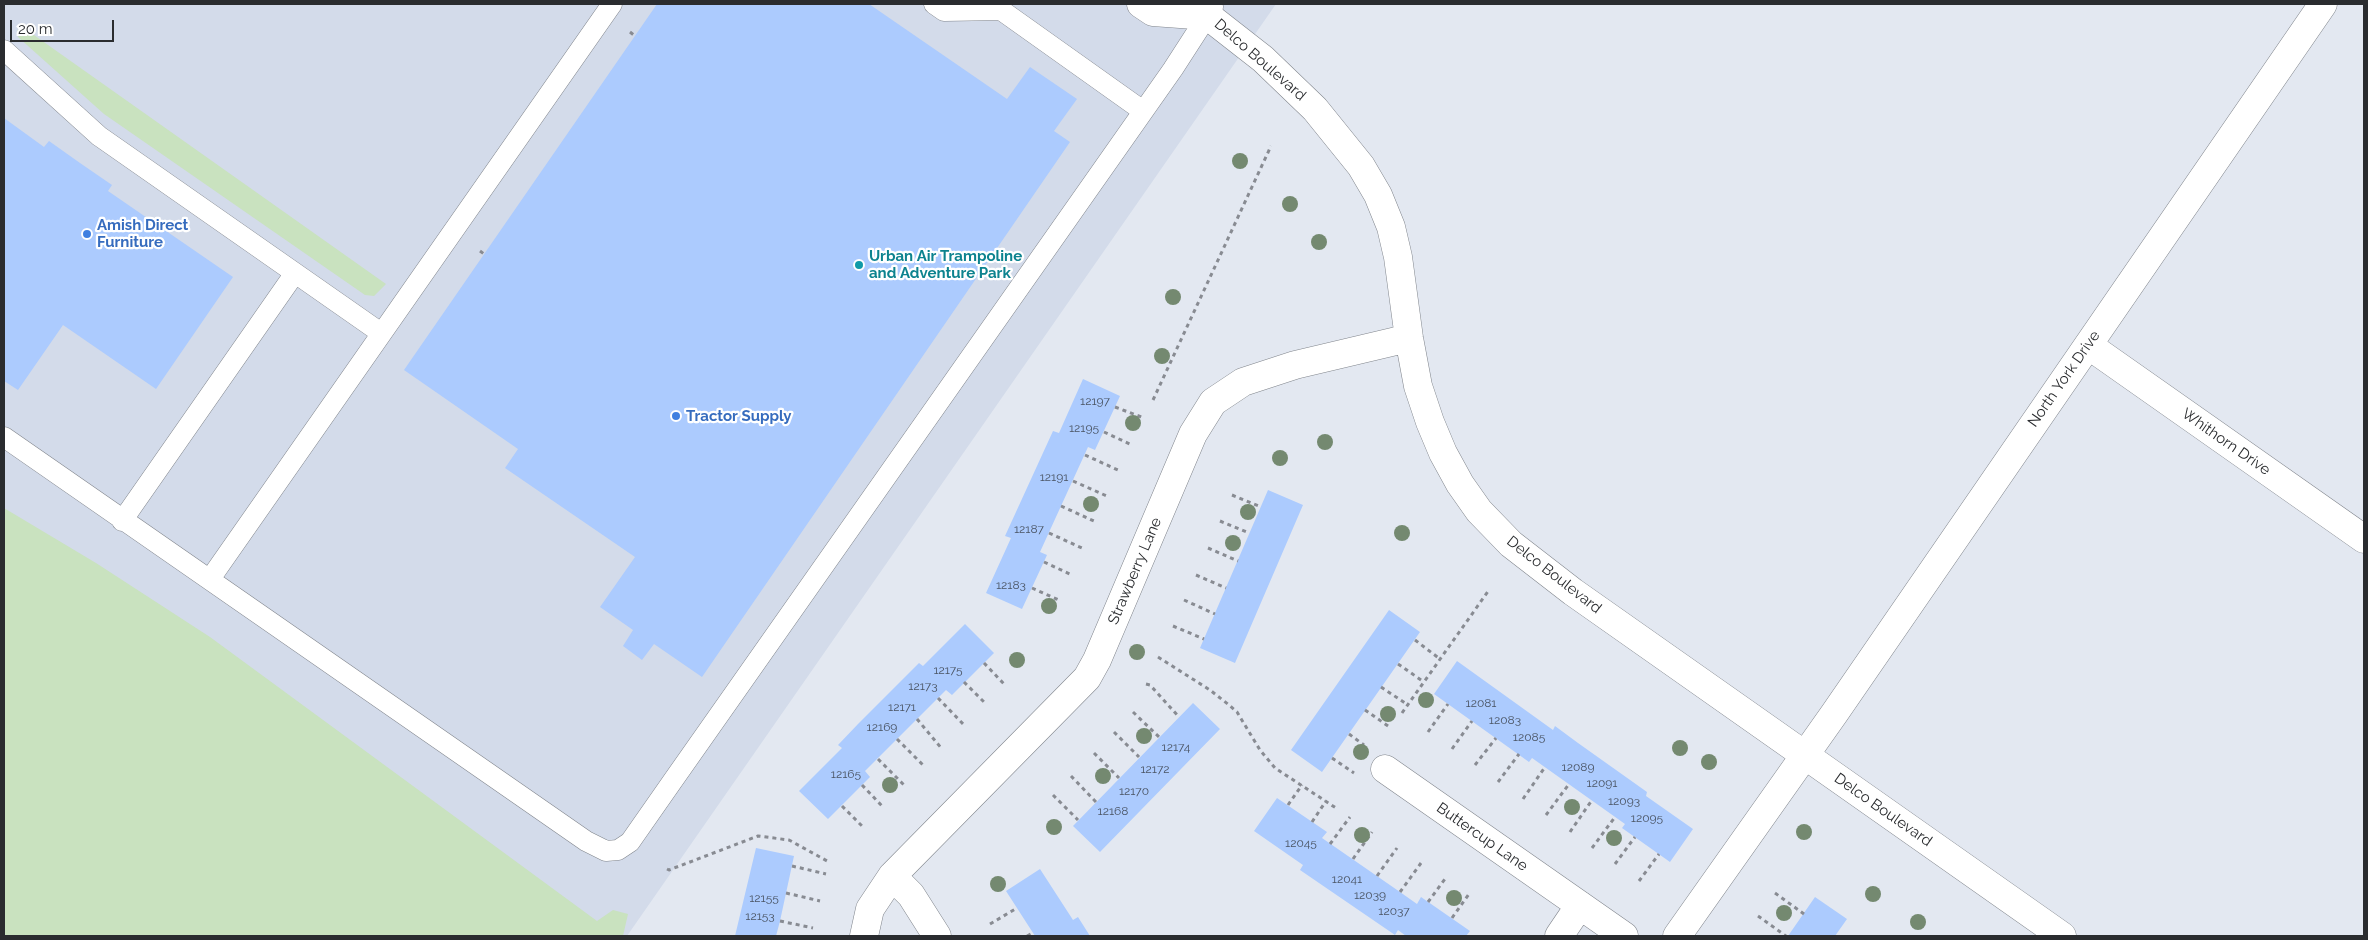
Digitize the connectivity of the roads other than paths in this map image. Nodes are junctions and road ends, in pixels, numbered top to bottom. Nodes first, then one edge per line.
1 (612, 4) edge
2 (934, 4) edge
3 (1141, 4) edge
4 (2323, 4) edge
5 (1209, 8) edge
6 (4, 50) edge
7 (1143, 111) junction
8 (295, 273) junction
9 (381, 333) junction
10 (1409, 338) junction
11 (2088, 344) junction
12 (4, 437) edge
13 (122, 522) junction
14 (2364, 539) edge
15 (210, 579) junction
16 (1805, 755) junction
17 (1385, 769) dead end
18 (892, 876) junction
19 (1580, 905) junction
20 (864, 936) edge
21 (937, 936) edge
22 (1558, 936) edge
23 (1624, 936) edge
24 (1676, 936) edge
25 (2062, 936) edge

1 - 9 lane
2 - 7 lane
3 - 5 street, Delco Boulevard
4 - 11 street, North York Drive
5 - 7 lane
5 - 10 street, Delco Boulevard
6 - 8 lane
7 - 15 lane
8 - 9 lane
8 - 13 lane
9 - 15 lane
10 - 16 street, Delco Boulevard
10 - 18 street, Strawberry Lane
11 - 14 street, Whithorn Drive
11 - 16 street, North York Drive
12 - 13 lane
13 - 15 lane
16 - 24 street
16 - 25 street, Delco Boulevard
17 - 19 street, Buttercup Lane
18 - 20 street, Strawberry Lane
18 - 21 street
19 - 22 street
19 - 23 street, Buttercup Lane

